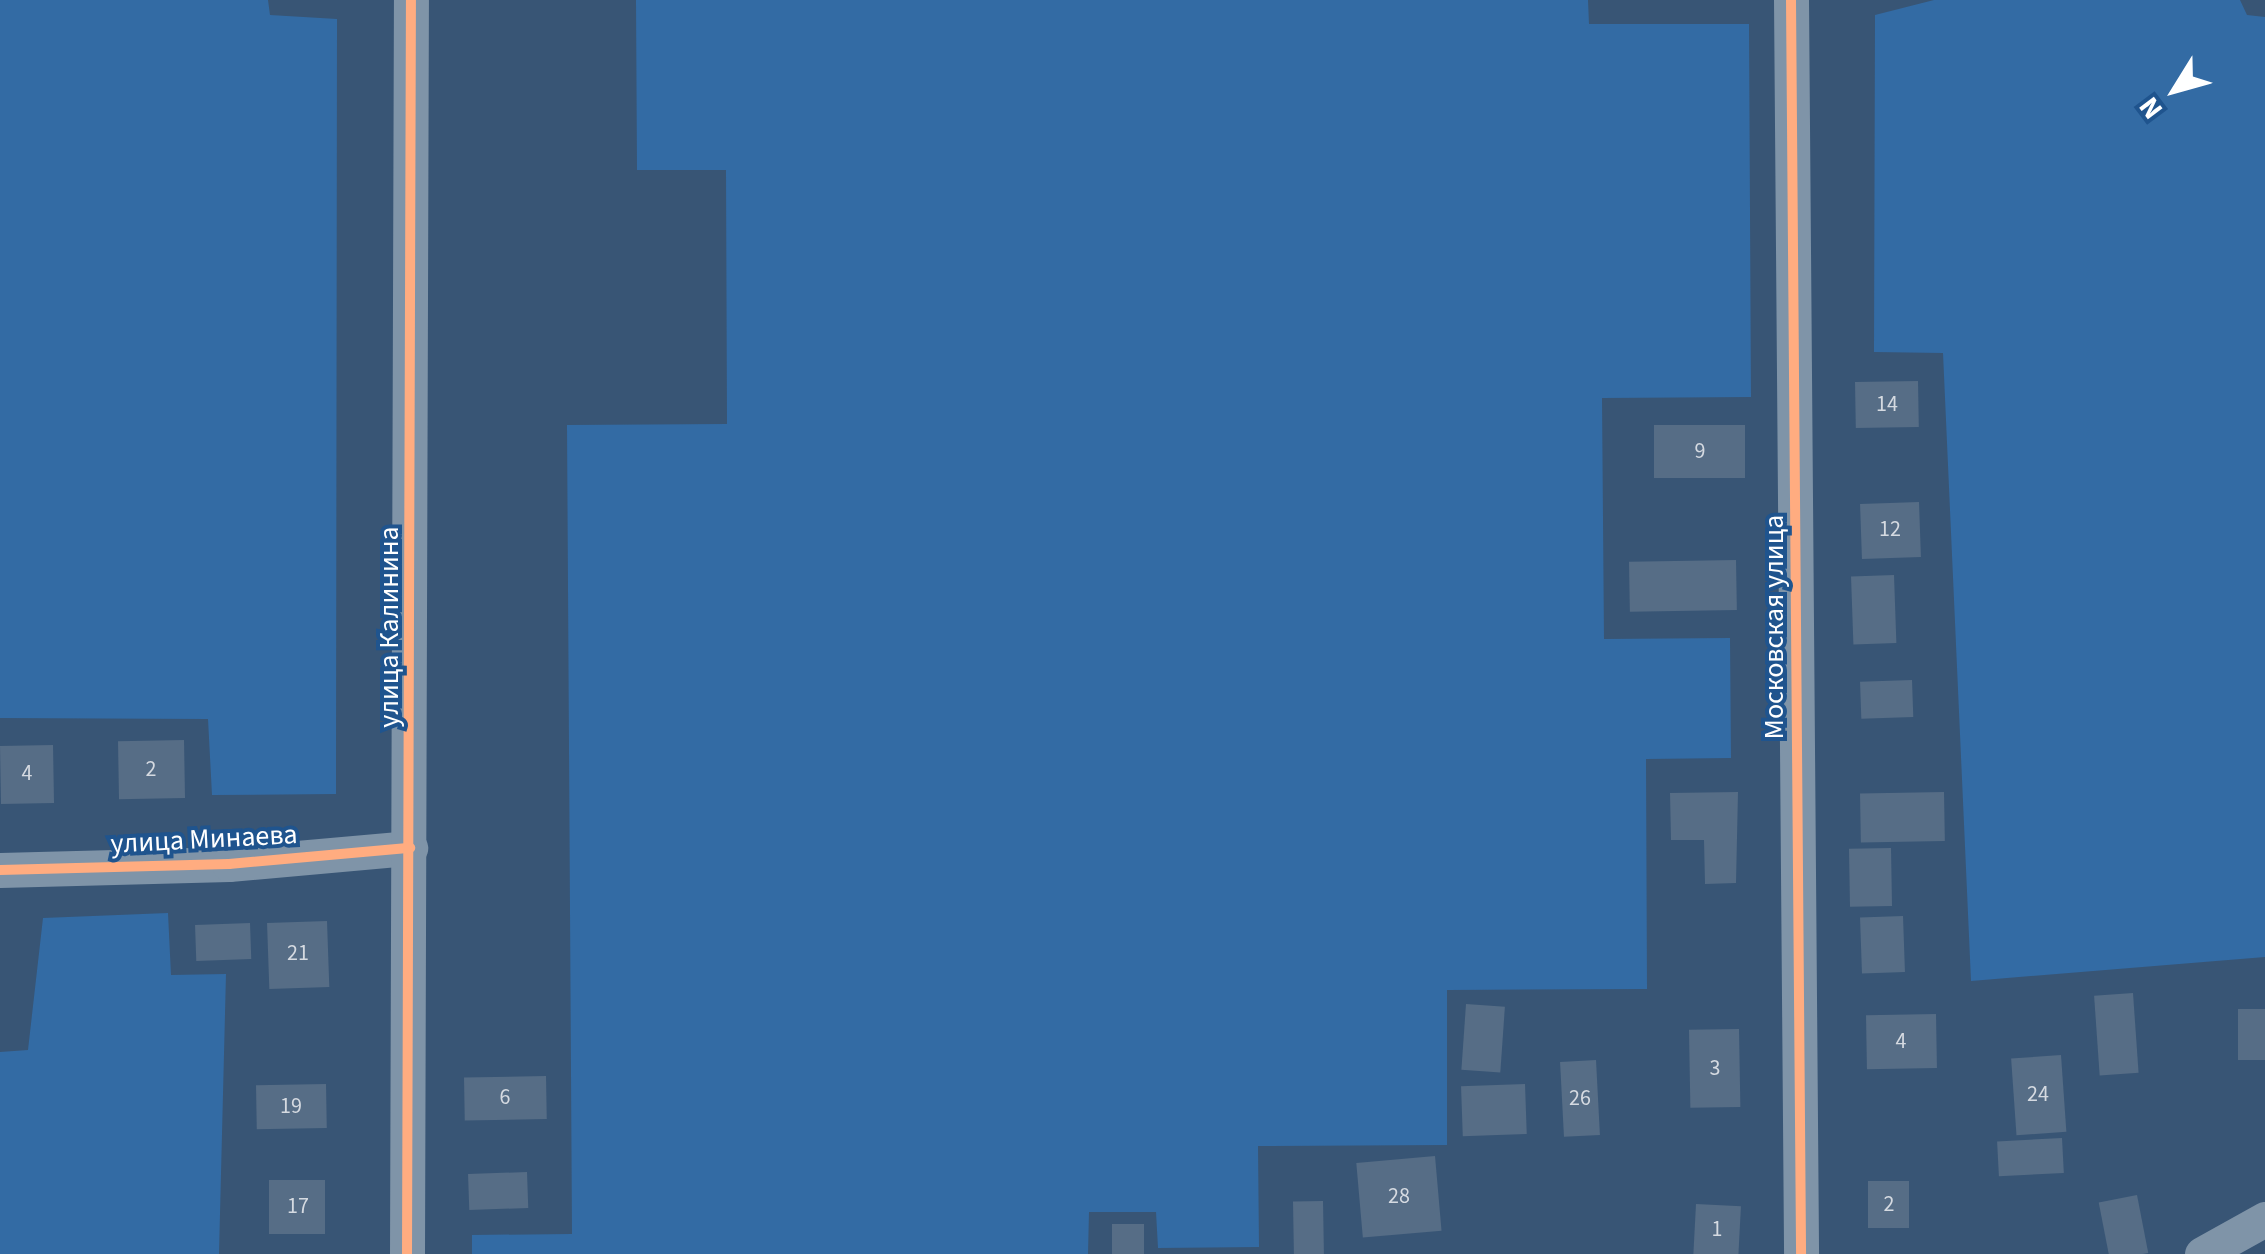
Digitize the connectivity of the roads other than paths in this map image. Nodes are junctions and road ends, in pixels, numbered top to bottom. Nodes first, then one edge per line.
1 (411, 0) edge
2 (1791, 0) edge
3 (410, 848) junction
4 (0, 870) edge
5 (2265, 1219) edge
6 (407, 1254) edge
7 (1802, 1254) edge
8 (2202, 1254) edge

1 - 3 street, улица Калинина
2 - 7 street, Московская улица
3 - 4 street, улица Минаева
3 - 6 street, улица Калинина
5 - 8 street

